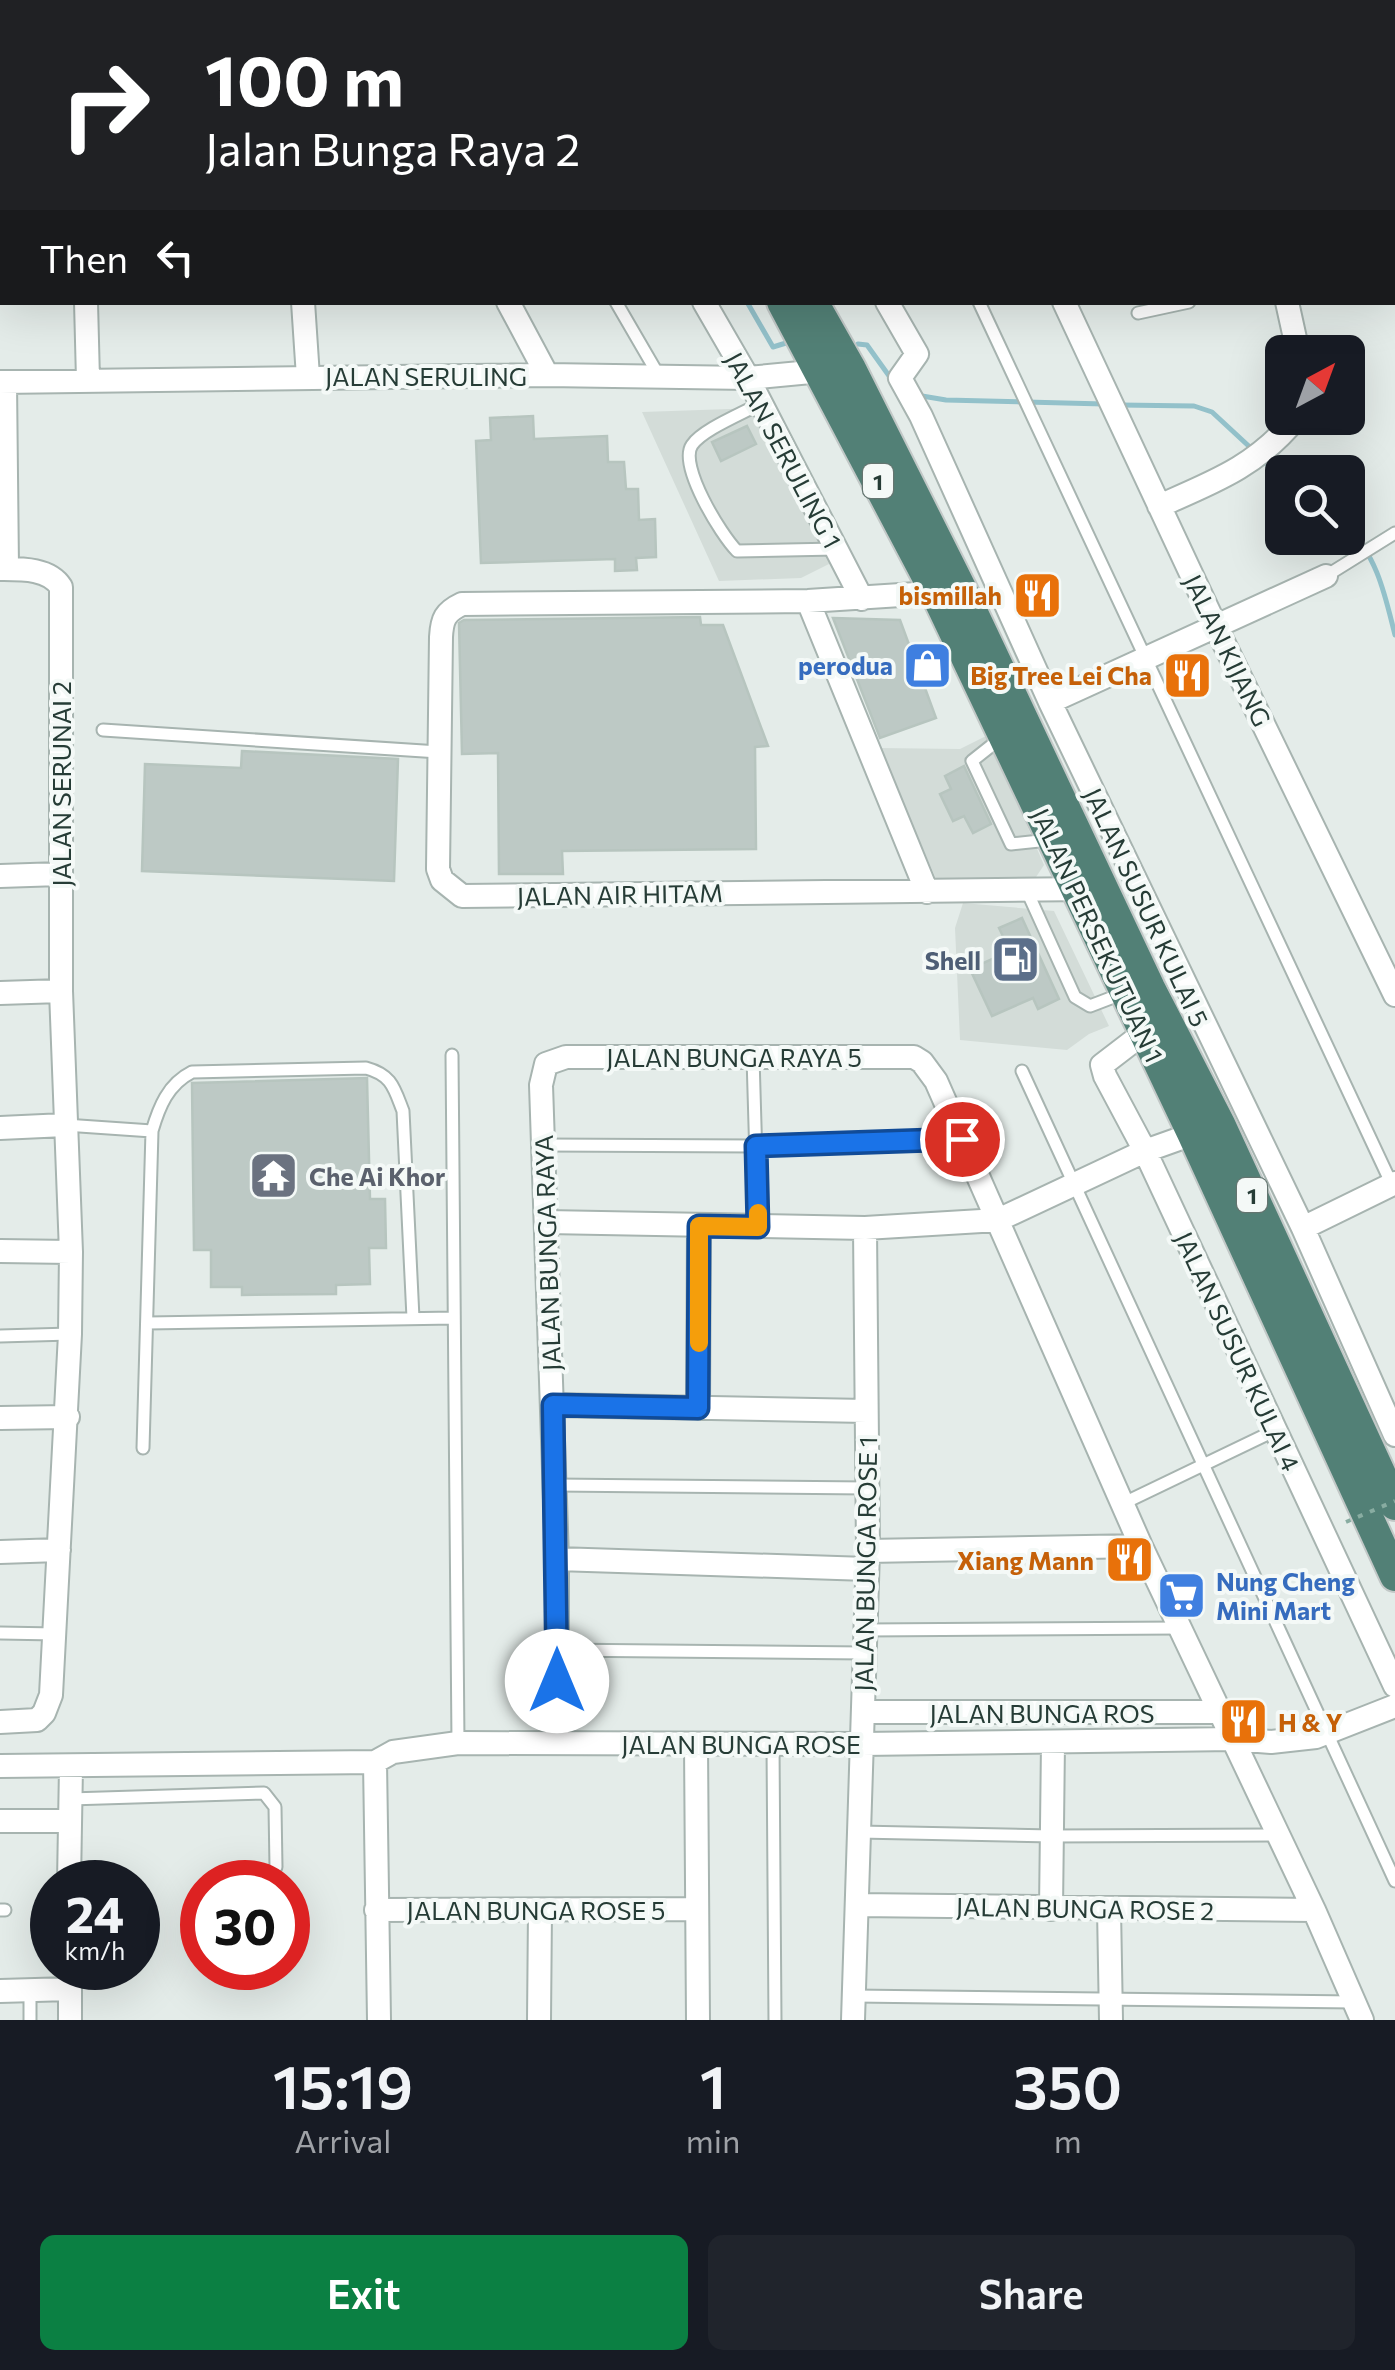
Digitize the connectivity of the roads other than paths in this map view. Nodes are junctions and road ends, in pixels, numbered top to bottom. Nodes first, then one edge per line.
1 (86, 305) edge
2 (303, 305) edge
3 (510, 305) edge
4 (618, 305) edge
5 (706, 305) edge
6 (784, 305) edge
7 (814, 305) edge
8 (889, 305) edge
9 (980, 305) edge
10 (1065, 305) edge
11 (1175, 305) edge
12 (1288, 305) edge
13 (1138, 313) dead end
14 (1294, 335) edge
15 (836, 370) junction
16 (547, 375) junction
17 (659, 376) junction
18 (308, 377) junction
19 (748, 378) junction
20 (88, 380) junction
21 (2, 382) edge
22 (761, 403) junction
23 (1278, 435) edge
24 (3, 480) edge
25 (1158, 506) junction
26 (1395, 533) edge
27 (836, 548) junction
28 (3, 568) edge
29 (1326, 576) joint
30 (949, 592) junction
31 (862, 599) junction
32 (808, 602) junction
33 (1216, 627) junction
34 (1144, 660) junction
35 (1050, 702) junction
36 (103, 730) dead end
37 (439, 752) junction
38 (60, 874) junction
39 (0, 876) edge
40 (1026, 889) junction
41 (1091, 889) junction
42 (927, 892) junction
43 (61, 991) junction
44 (0, 993) edge
45 (1124, 993) junction
46 (1395, 995) edge
47 (1145, 1032) junction
48 (452, 1055) dead end
49 (753, 1057) junction
50 (546, 1064) joint
51 (1022, 1071) dead end
52 (66, 1125) junction
53 (0, 1128) edge
54 (1206, 1129) junction
55 (152, 1132) junction
56 (962, 1139) junction
57 (543, 1145) junction
58 (756, 1146) junction
59 (1145, 1151) junction
60 (1076, 1184) junction
61 (1394, 1186) edge
62 (998, 1220) junction
63 (547, 1222) junction
64 (699, 1226) junction
65 (758, 1227) junction
66 (865, 1228) junction
67 (1302, 1228) junction
68 (0, 1251) edge
69 (71, 1252) junction
70 (413, 1318) junction
71 (454, 1318) junction
72 (148, 1322) junction
73 (70, 1334) junction
74 (0, 1336) edge
75 (553, 1405) junction
76 (698, 1408) junction
77 (866, 1411) junction
78 (68, 1417) junction
79 (0, 1418) edge
80 (1276, 1430) junction
81 (1395, 1435) edge
82 (143, 1448) dead end
83 (1204, 1465) junction
84 (555, 1484) junction
85 (867, 1488) junction
86 (1124, 1503) junction
87 (1395, 1503) edge
88 (1141, 1546) junction
89 (59, 1550) junction
90 (0, 1552) edge
91 (557, 1559) junction
92 (868, 1560) junction
93 (1395, 1576) edge
94 (1181, 1628) junction
95 (0, 1634) edge
96 (56, 1634) junction
97 (865, 1642) junction
98 (557, 1650) junction
99 (1395, 1686) edge
100 (1395, 1706) edge
101 (863, 1712) junction
102 (1221, 1712) junction
103 (0, 1722) edge
104 (1326, 1732) junction
105 (1233, 1739) junction
106 (458, 1743) junction
107 (1053, 1743) junction
108 (558, 1744) junction
109 (696, 1744) junction
110 (773, 1744) junction
111 (862, 1744) junction
112 (374, 1762) junction
113 (0, 1766) edge
114 (70, 1767) junction
115 (70, 1810) junction
116 (0, 1821) edge
117 (859, 1832) junction
118 (1278, 1834) junction
119 (1052, 1836) junction
120 (69, 1860) edge
121 (276, 1860) edge
122 (1395, 1881) edge
123 (857, 1905) junction
124 (1051, 1908) junction
125 (1109, 1908) junction
126 (696, 1909) junction
127 (376, 1910) junction
128 (540, 1910) junction
129 (1314, 1910) junction
130 (30, 1990) joint
131 (70, 1990) edge
132 (0, 1991) edge
133 (854, 1996) junction
134 (1111, 2008) edge
135 (1358, 2011) edge
136 (30, 2020) edge
137 (70, 2020) edge
138 (379, 2020) edge
139 (538, 2020) edge
140 (698, 2020) edge
141 (775, 2020) edge
142 (853, 2020) edge

1 - 20 street
2 - 18 street
3 - 16 street
4 - 17 lane
5 - 19 street, JALAN SERULING 1
6 - 15 highway, JALAN PERSEKUTUAN 1 / 1
7 - 15 highway, JALAN PERSEKUTUAN 1 / 1
8 - 35 street, JALAN SUSUR KULAI 5
9 - 34 lane
10 - 25 street, JALAN KIJANG
11 - 13 lane
12 - 14 street
15 - 19 street, JALAN SERULING
15 - 30 highway, JALAN PERSEKUTUAN 1 / 1
16 - 17 street, JALAN SERULING
16 - 18 street, JALAN SERULING
17 - 19 street, JALAN SERULING
18 - 20 street, JALAN SERULING
19 - 22 street, JALAN SERULING 1
20 - 21 street, JALAN SERULING
21 - 24 street
22 - 27 street, JALAN SERULING 1
22 - 27 lane
23 - 25 street
24 - 28 street
25 - 33 street, JALAN KIJANG
26 - 29 lane
27 - 31 street, JALAN SERULING 1
28 - 38 street, JALAN SERUNAI 2
29 - 33 street
30 - 31 street
30 - 41 highway, JALAN PERSEKUTUAN 1 / 1
30 - 41 highway, JALAN PERSEKUTUAN 1 / 1
31 - 32 street
32 - 37 street, JALAN AIR HITAM
32 - 42 street
33 - 34 street
33 - 46 street, JALAN KIJANG
34 - 35 street
34 - 61 lane
35 - 67 street, JALAN SUSUR KULAI 5
36 - 37 lane
37 - 42 street, JALAN AIR HITAM
38 - 39 street
38 - 43 street, JALAN SERUNAI 2
40 - 41 street, JALAN AIR HITAM
40 - 42 street, JALAN AIR HITAM
40 - 45 lane
41 - 45 highway, JALAN PERSEKUTUAN 1 / 1
41 - 54 highway, JALAN PERSEKUTUAN 1 / 1
43 - 44 street
43 - 52 street, JALAN SERUNAI 2
45 - 47 highway, JALAN PERSEKUTUAN 1 / 1
47 - 54 highway, JALAN PERSEKUTUAN 1 / 1
47 - 59 street, JALAN SUSUR KULAI 4
48 - 71 lane
49 - 50 street, JALAN BUNGA RAYA 5
49 - 56 street, JALAN BUNGA RAYA 5
49 - 58 lane
50 - 57 street, JALAN BUNGA RAYA
51 - 60 lane
52 - 53 street
52 - 55 lane
52 - 69 street, JALAN SERUNAI 2
54 - 59 street
54 - 87 highway, JALAN PERSEKUTUAN 1 / 1
54 - 93 highway, JALAN PERSEKUTUAN 1 / 1
55 - 70 lane
55 - 72 lane
56 - 58 lane
56 - 62 street
57 - 58 lane
57 - 63 street, JALAN BUNGA RAYA
58 - 65 lane
59 - 60 street
59 - 80 street, JALAN SUSUR KULAI 4
60 - 62 street
60 - 83 lane
61 - 67 street
62 - 66 street
62 - 86 street
63 - 64 street
63 - 75 street, JALAN BUNGA RAYA
64 - 65 street
64 - 76 street
65 - 66 street
66 - 77 street, JALAN BUNGA ROSE 1
67 - 81 street, JALAN SUSUR KULAI 5
68 - 69 street
69 - 73 street, JALAN SERUNAI 2
70 - 71 lane
70 - 72 lane
71 - 106 lane
72 - 82 lane
73 - 74 lane
73 - 78 street, JALAN SERUNAI 2
75 - 76 street
75 - 84 street, JALAN BUNGA RAYA
76 - 77 street
77 - 85 street, JALAN BUNGA ROSE 1
78 - 79 street
78 - 89 street, JALAN SERUNAI 2
80 - 83 lane
80 - 99 street, JALAN SUSUR KULAI 4
83 - 86 lane
83 - 104 lane
84 - 85 lane
84 - 91 street, JALAN BUNGA RAYA
85 - 92 street, JALAN BUNGA ROSE 1
86 - 88 street
88 - 92 street
88 - 94 street
89 - 90 street
89 - 96 street, JALAN SERUNAI 2
91 - 92 street
91 - 98 street, JALAN BUNGA RAYA
92 - 97 street, JALAN BUNGA ROSE 1
94 - 97 lane
94 - 102 street
95 - 96 lane
96 - 103 street, JALAN SERUNAI 2
97 - 98 lane
97 - 101 street, JALAN BUNGA ROSE 1
98 - 108 street, JALAN BUNGA RAYA
100 - 104 street, JALAN BUNGA ROSE
101 - 102 street, JALAN BUNGA ROS
101 - 111 street, JALAN BUNGA ROSE 1
102 - 105 street
104 - 105 street, JALAN BUNGA ROSE
104 - 122 lane
105 - 107 street, JALAN BUNGA ROSE
105 - 118 street
106 - 108 street, JALAN BUNGA ROSE
106 - 112 street, JALAN BUNGA ROSE
107 - 111 street, JALAN BUNGA ROSE
107 - 119 street
108 - 109 street, JALAN BUNGA ROSE
109 - 110 street, JALAN BUNGA ROSE
109 - 126 street
110 - 111 street, JALAN BUNGA ROSE
110 - 141 lane
111 - 117 street, JALAN BUNGA ROSE 1
112 - 114 street, JALAN BUNGA ROSE
112 - 127 street
113 - 114 street, JALAN BUNGA ROSE
114 - 115 street
115 - 116 street
115 - 120 street
115 - 121 lane
117 - 119 lane
117 - 123 street, JALAN BUNGA ROSE 1
118 - 119 lane
118 - 129 street
119 - 124 street
123 - 124 street, JALAN BUNGA ROSE 2
123 - 133 street, JALAN BUNGA ROSE 1
124 - 125 street, JALAN BUNGA ROSE 2
125 - 129 street, JALAN BUNGA ROSE 2
125 - 134 street
126 - 128 street, JALAN BUNGA ROSE 5
126 - 140 street
127 - 128 street, JALAN BUNGA ROSE 5
127 - 138 street
128 - 139 street
129 - 135 street
130 - 132 street
130 - 136 lane
131 - 137 street
133 - 134 lane
133 - 142 street, JALAN BUNGA ROSE 1
134 - 135 lane

